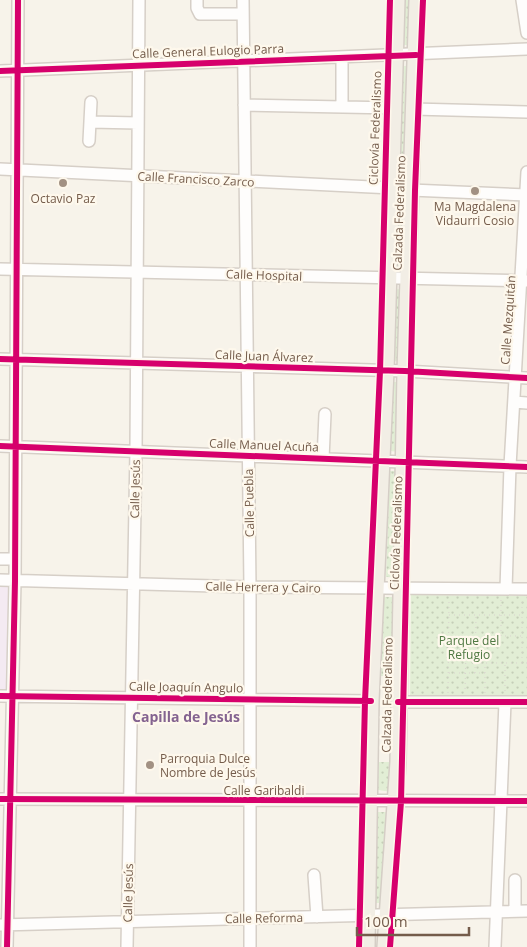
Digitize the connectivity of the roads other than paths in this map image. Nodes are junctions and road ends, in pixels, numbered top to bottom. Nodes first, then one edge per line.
1 (18, 0) edge
2 (139, 0) edge
3 (197, 0) edge
4 (243, 0) edge
5 (397, 0) edge
6 (417, 0) edge
7 (522, 0) edge
8 (243, 14) junction
9 (527, 33) edge
10 (527, 50) edge
11 (416, 55) junction
12 (396, 56) junction
13 (342, 58) junction
14 (244, 60) junction
15 (139, 64) junction
16 (19, 70) junction
17 (0, 71) edge
18 (91, 102) dead end
19 (244, 105) junction
20 (342, 107) junction
21 (394, 108) junction
22 (413, 109) junction
23 (527, 112) edge
24 (90, 122) junction
25 (138, 123) junction
26 (89, 141) dead end
27 (0, 169) edge
28 (18, 170) junction
29 (527, 172) edge
30 (138, 176) junction
31 (245, 181) junction
32 (392, 188) junction
33 (411, 190) junction
34 (526, 195) edge
35 (0, 269) edge
36 (17, 269) junction
37 (138, 272) junction
38 (246, 275) junction
39 (389, 279) junction
40 (408, 279) junction
41 (525, 281) edge
42 (523, 330) edge
43 (0, 359) edge
44 (17, 360) junction
45 (136, 363) junction
46 (247, 366) junction
47 (386, 371) junction
48 (405, 371) junction
49 (521, 378) edge
50 (514, 402) junction
51 (527, 403) edge
52 (325, 414) dead end
53 (0, 446) edge
54 (16, 447) junction
55 (136, 452) junction
56 (248, 456) junction
57 (323, 459) junction
58 (381, 461) junction
59 (403, 462) junction
60 (510, 466) junction
61 (527, 467) edge
62 (0, 559) edge
63 (16, 559) junction
64 (0, 580) edge
65 (15, 581) junction
66 (134, 584) junction
67 (250, 588) junction
68 (376, 588) junction
69 (400, 589) junction
70 (506, 589) junction
71 (525, 589) edge
72 (0, 696) edge
73 (14, 696) junction
74 (132, 697) junction
75 (250, 699) junction
76 (371, 701) junction
77 (398, 702) junction
78 (505, 702) junction
79 (527, 702) edge
80 (0, 799) edge
81 (12, 799) junction
82 (130, 800) junction
83 (250, 801) junction
84 (501, 801) junction
85 (527, 801) edge
86 (370, 802) junction
87 (395, 802) junction
88 (314, 875) dead end
89 (515, 880) dead end
90 (515, 911) junction
91 (527, 911) edge
92 (496, 912) junction
93 (368, 915) junction
94 (386, 915) junction
95 (317, 917) junction
96 (250, 918) junction
97 (128, 922) junction
98 (4, 925) edge
99 (8, 947) edge
100 (128, 947) edge
101 (250, 947) edge
102 (367, 947) edge
103 (385, 947) edge
104 (495, 947) edge

1 - 16 street
2 - 15 street, Calle Jesús
3 - 8 street
4 - 8 street, Calle Puebla
5 - 12 main road, Calzada Federalismo
6 - 11 main road, Calzada Federalismo
7 - 9 street
8 - 14 street, Calle Puebla
10 - 11 street, Calle General Eulogio Parra
11 - 12 street, Calle General Eulogio Parra
11 - 22 main road, Calzada Federalismo
12 - 13 street, Calle General Eulogio Parra
12 - 21 main road, Calzada Federalismo
13 - 14 street, Calle General Eulogio Parra
13 - 20 street
14 - 15 street, Calle General Eulogio Parra
14 - 19 street, Calle Puebla
15 - 16 street, Calle General Eulogio Parra
15 - 25 street, Calle Jesús
16 - 17 street, Calle General Eulogio Parra
16 - 28 street
18 - 24 street
19 - 20 street
19 - 31 street, Calle Puebla
20 - 21 street
21 - 32 main road, Calzada Federalismo
22 - 23 street
22 - 33 main road, Calzada Federalismo
24 - 25 street
24 - 26 street
25 - 30 street, Calle Jesús
27 - 28 street, Calle Francisco Zarco
28 - 30 street, Calle Francisco Zarco
28 - 36 street
29 - 34 street, Calle Mezquitán
30 - 31 street, Calle Francisco Zarco
30 - 37 street, Calle Jesús
31 - 32 street, Calle Francisco Zarco
31 - 38 street, Calle Puebla
32 - 39 main road, Calzada Federalismo
33 - 34 street
33 - 40 main road, Calzada Federalismo
34 - 41 street, Calle Mezquitán
35 - 36 street, Calle Hospital
36 - 37 street, Calle Hospital
36 - 44 street
37 - 38 street, Calle Hospital
37 - 45 street, Calle Jesús
38 - 39 street, Calle Hospital
38 - 46 street, Calle Puebla
39 - 40 street, Calle Hospital
39 - 47 main road, Calzada Federalismo
40 - 41 street, Calle Hospital
40 - 48 main road, Calzada Federalismo
41 - 42 street, Calle Mezquitán
42 - 49 street, Calle Mezquitán
43 - 44 street, Calle Juan Álvarez
44 - 45 street, Calle Juan Álvarez
44 - 54 street
45 - 46 street, Calle Juan Álvarez
45 - 55 street, Calle Jesús
46 - 47 street, Calle Juan Álvarez
46 - 56 street, Calle Puebla
47 - 48 street, Calle Juan Álvarez
47 - 58 main road, Calzada Federalismo
48 - 49 street, Calle Juan Álvarez
48 - 59 main road, Calzada Federalismo
49 - 50 street, Calle Mezquitán
50 - 51 street
50 - 60 street, Calle Mezquitán
52 - 57 street
53 - 54 street, Calle Manuel Acuña
54 - 55 street, Calle Manuel Acuña
54 - 63 street
55 - 56 street, Calle Manuel Acuña
55 - 66 street, Calle Jesús
56 - 57 street, Calle Manuel Acuña
56 - 67 street, Calle Puebla
57 - 58 street, Calle Manuel Acuña
58 - 59 street, Calle Manuel Acuña
58 - 68 main road, Calzada Federalismo
59 - 60 street, Calle Manuel Acuña
59 - 69 main road, Calzada Federalismo
60 - 61 street, Calle Manuel Acuña
60 - 70 street, Calle Mezquitán
62 - 63 street
63 - 65 street
64 - 65 street, Calle Herrera y Cairo
65 - 66 street, Calle Herrera y Cairo
65 - 73 street
66 - 67 street, Calle Herrera y Cairo
66 - 74 street, Calle Jesús
67 - 68 street, Calle Herrera y Cairo
67 - 75 street, Calle Puebla
68 - 69 street, Calle Herrera y Cairo
68 - 76 main road, Calzada Federalismo
69 - 70 street, Calle Herrera y Cairo
69 - 77 main road, Calzada Federalismo
70 - 71 street, Calle Herrera y Cairo
72 - 73 street, Calle Joaquín Angulo
73 - 74 street, Calle Joaquín Angulo
73 - 81 street
74 - 75 street, Calle Joaquín Angulo
74 - 82 street, Calle Jesús
75 - 76 street, Calle Joaquín Angulo
75 - 83 street, Calle Puebla
76 - 86 main road, Calzada Federalismo
77 - 78 street
77 - 87 main road, Calzada Federalismo
78 - 79 street
78 - 84 street
80 - 81 street, Calle Garibaldi
81 - 82 street, Calle Garibaldi
81 - 98 street
82 - 83 street, Calle Garibaldi
82 - 97 street, Calle Jesús
83 - 86 street, Calle Garibaldi
83 - 96 street, Calle Puebla
84 - 85 street, Calle Garibaldi
84 - 87 street, Calle Garibaldi
84 - 92 street
86 - 87 street, Calle Garibaldi
86 - 93 main road, Calzada Federalismo
87 - 94 main road, Calzada Federalismo
88 - 95 street
89 - 90 street
90 - 91 street, Calle Reforma
90 - 92 street, Calle Reforma
92 - 94 street, Calle Reforma
92 - 104 street
93 - 94 street, Calle Reforma
93 - 95 street, Calle Reforma
93 - 102 main road, Calzada Federalismo
94 - 103 main road, Calzada Federalismo
95 - 96 street, Calle Reforma
96 - 97 street, Calle Reforma
96 - 101 street, Calle Puebla
97 - 98 street, Calle Reforma
97 - 100 street, Calle Jesús
98 - 99 street

